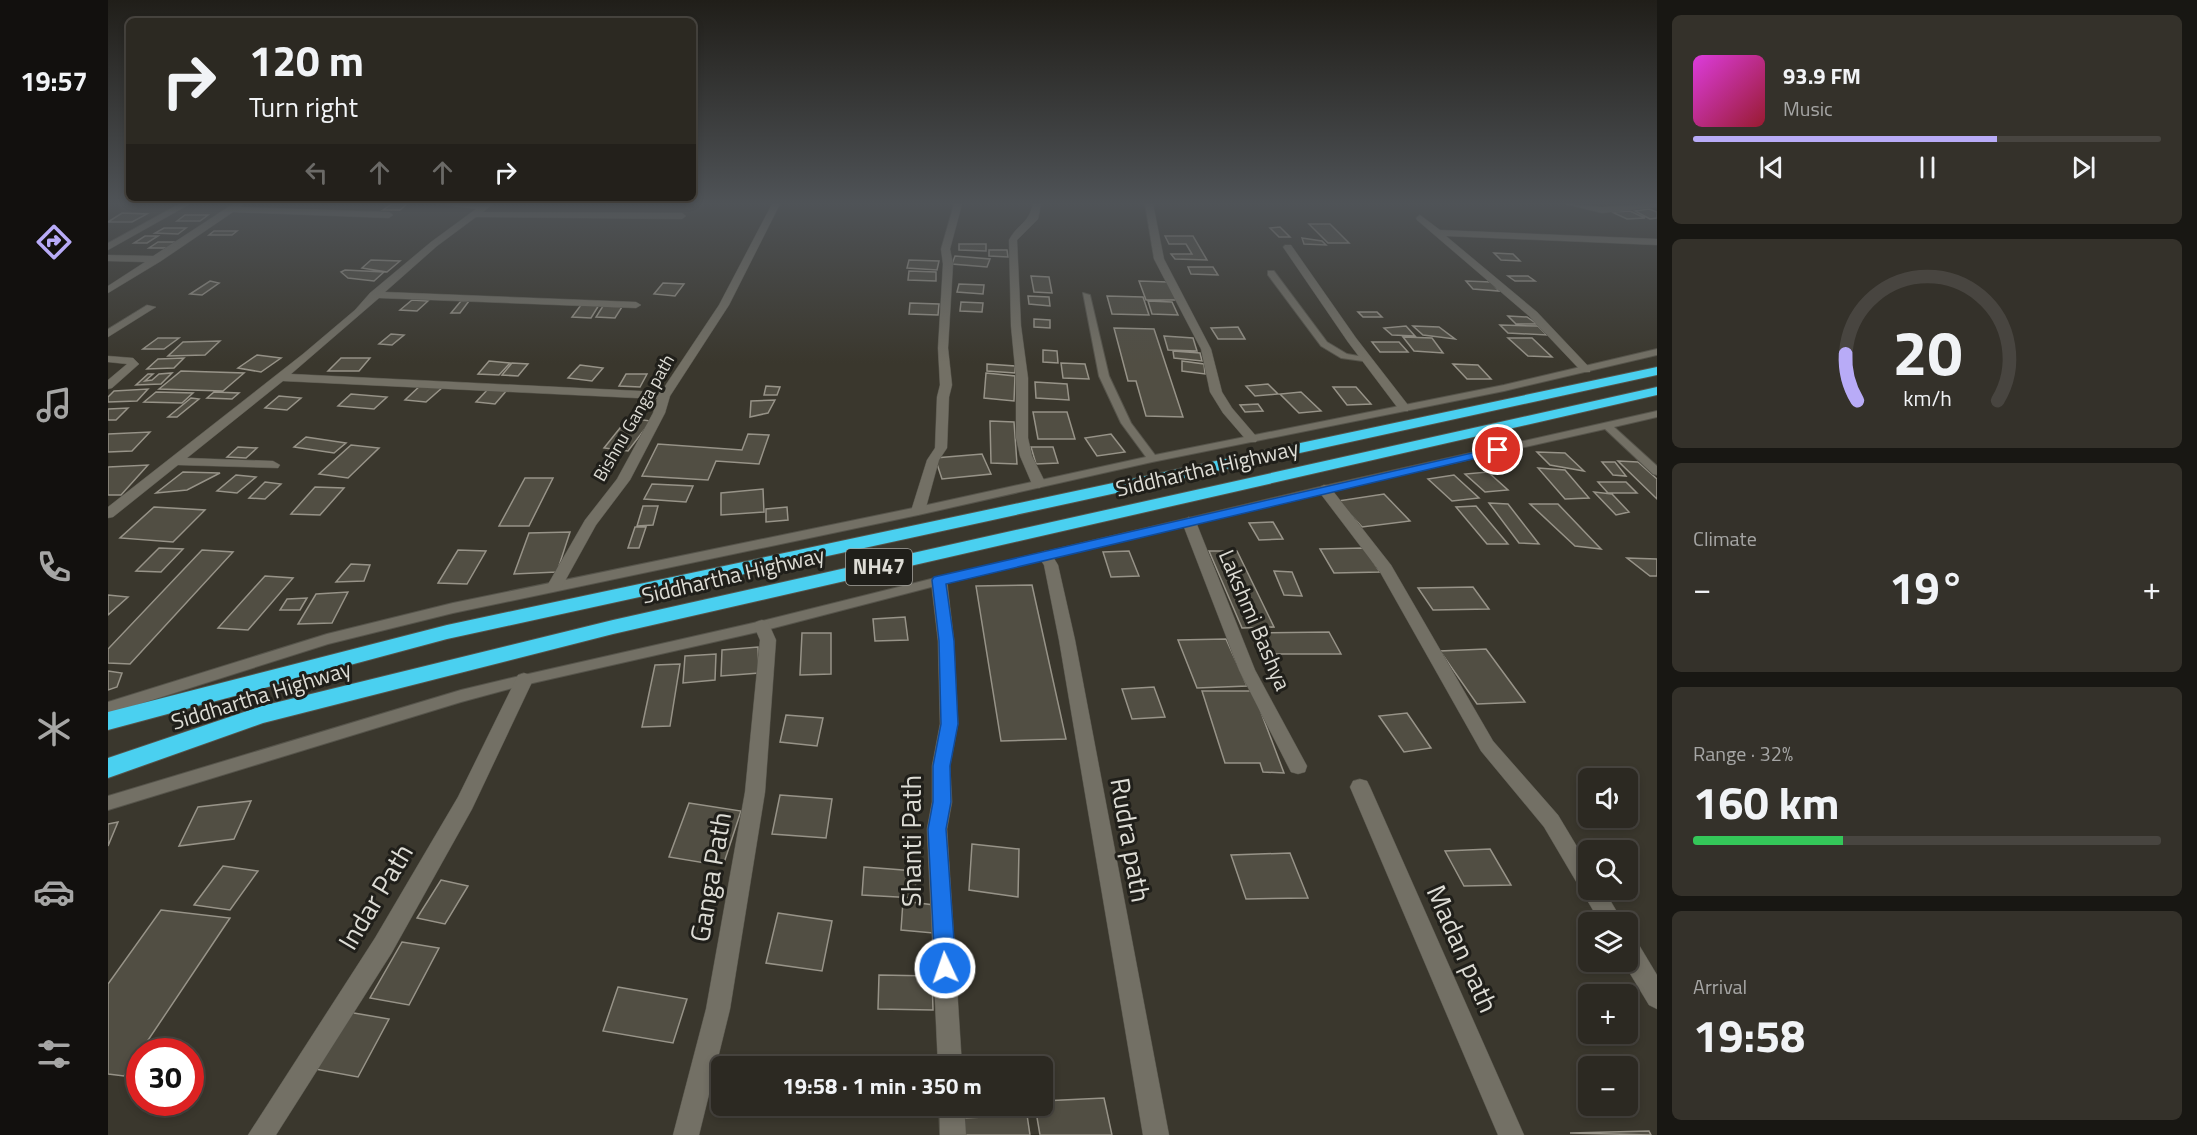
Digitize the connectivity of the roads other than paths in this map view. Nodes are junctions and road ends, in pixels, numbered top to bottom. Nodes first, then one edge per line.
1 (161, 257) edge
2 (423, 257) edge
3 (749, 257) edge
4 (945, 257) edge
5 (1014, 257) edge
6 (1159, 257) edge
7 (1295, 257) edge
8 (1467, 257) edge
9 (108, 258) edge
10 (158, 259) junction
11 (1271, 273) dead end
12 (108, 290) edge
13 (1086, 295) dead end
14 (374, 296) junction
15 (636, 305) dead end
16 (151, 307) dead end
17 (108, 334) edge
18 (1657, 352) edge
19 (108, 359) edge
20 (1367, 360) junction
21 (1587, 370) junction
22 (1657, 370) edge
23 (280, 377) junction
24 (108, 386) edge
25 (1657, 391) edge
26 (664, 396) junction
27 (1404, 408) junction
28 (1657, 414) edge
29 (1607, 426) junction
30 (1252, 439) junction
31 (1152, 459) junction
32 (176, 461) junction
33 (273, 465) dead end
34 (1657, 472) edge
35 (1039, 484) junction
36 (1324, 489) junction
37 (918, 511) junction
38 (108, 514) edge
39 (1189, 522) junction
40 (1045, 556) junction
41 (939, 580) junction
42 (555, 586) junction
43 (762, 626) junction
44 (524, 680) junction
45 (108, 708) edge
46 (108, 721) edge
47 (1298, 766) dead end
48 (108, 768) edge
49 (1360, 787) dead end
50 (108, 803) edge
51 (1578, 866) edge
52 (1638, 965) edge
53 (1657, 997) edge
54 (949, 1056) edge
55 (952, 1116) edge
56 (261, 1135) edge
57 (686, 1135) edge
58 (953, 1135) edge
59 (1155, 1135) edge
60 (1511, 1135) edge

1 - 10 street
2 - 14 street
3 - 26 street, Bishnu Ganga path
4 - 37 street
5 - 35 street
6 - 30 street
7 - 20 street
8 - 21 street
9 - 10 street
10 - 12 street
11 - 20 lane
13 - 31 lane
14 - 15 street
14 - 23 street
16 - 17 street
18 - 21 lane
19 - 24 street
20 - 27 street
21 - 27 lane
22 - 46 highway, Siddhartha Highway / NH47
23 - 26 street
23 - 32 street
25 - 48 highway, Siddhartha Highway / NH47
26 - 42 street, Bishnu Ganga path
27 - 30 lane
28 - 29 lane
29 - 34 lane
29 - 36 lane
30 - 31 lane
31 - 35 lane
32 - 33 street
32 - 38 street
35 - 37 lane
36 - 39 lane
36 - 51 street
37 - 42 lane
39 - 40 lane
39 - 47 street, Lakshmi Bashya
40 - 41 lane
40 - 59 street, Rudra path
41 - 43 lane
41 - 54 street, Shanti Path
42 - 45 lane
43 - 44 lane
43 - 57 street, Ganga Path
44 - 50 lane
44 - 56 street, Indar Path
49 - 60 street, Madan path
52 - 53 street
55 - 58 street

